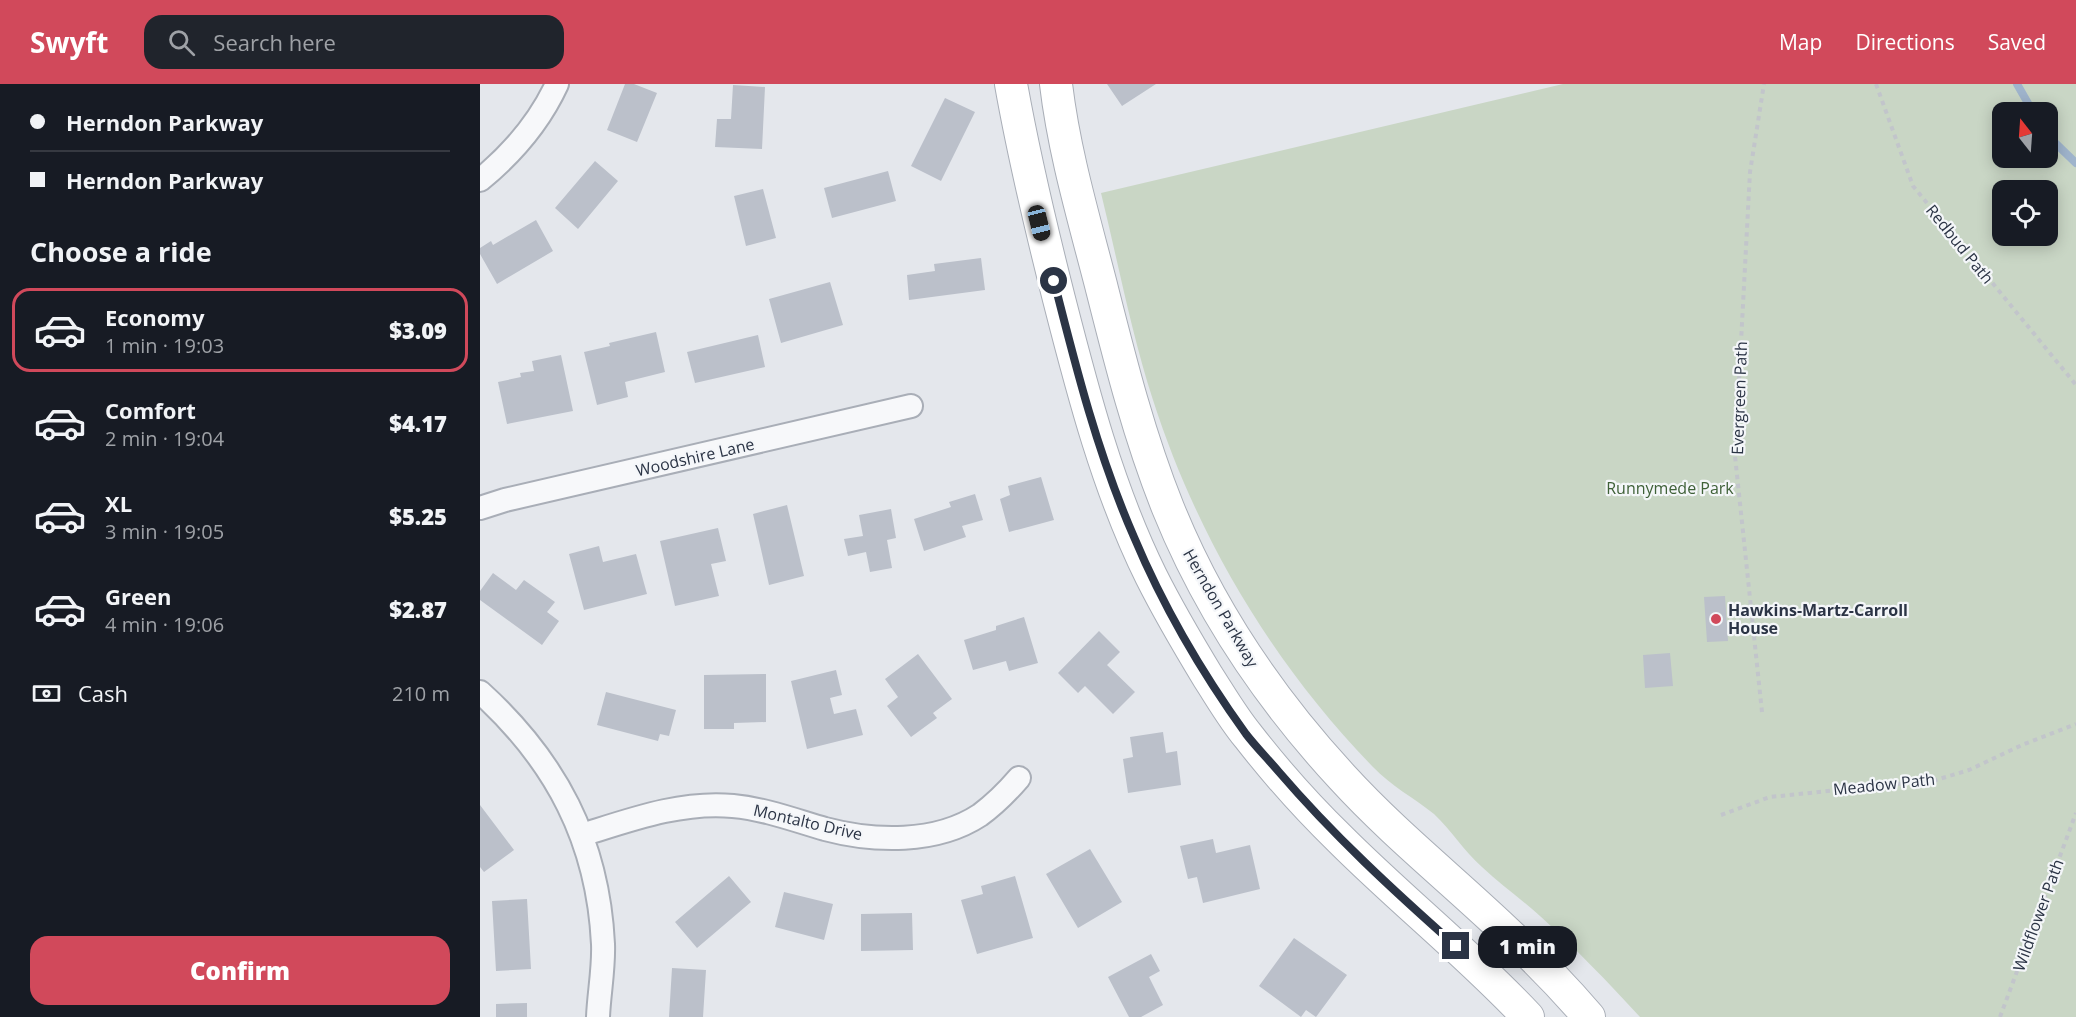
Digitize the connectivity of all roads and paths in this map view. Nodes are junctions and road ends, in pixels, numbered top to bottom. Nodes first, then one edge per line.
1 (557, 84) edge
2 (1011, 84) edge
3 (1056, 84) edge
4 (1764, 84) edge
5 (1876, 84) edge
6 (480, 180) edge
7 (2076, 385) edge
8 (911, 406) dead end
9 (480, 508) edge
10 (480, 692) edge
11 (1762, 712) dead end
12 (2076, 724) edge
13 (1019, 778) dead end
14 (2076, 813) edge
15 (1721, 814) dead end
16 (582, 835) junction
17 (597, 1017) edge
18 (1528, 1017) edge
19 (1589, 1017) edge
20 (2001, 1017) edge

1 - 6 street
2 - 18 main road
3 - 19 main road, Herndon Parkway
4 - 11 path, Evergreen Path
5 - 7 path, Redbud Path
8 - 9 street, Woodshire Lane
10 - 16 street
12 - 15 path, Meadow Path
13 - 16 street, Montalto Drive
14 - 20 path, Wildflower Path
16 - 17 street

